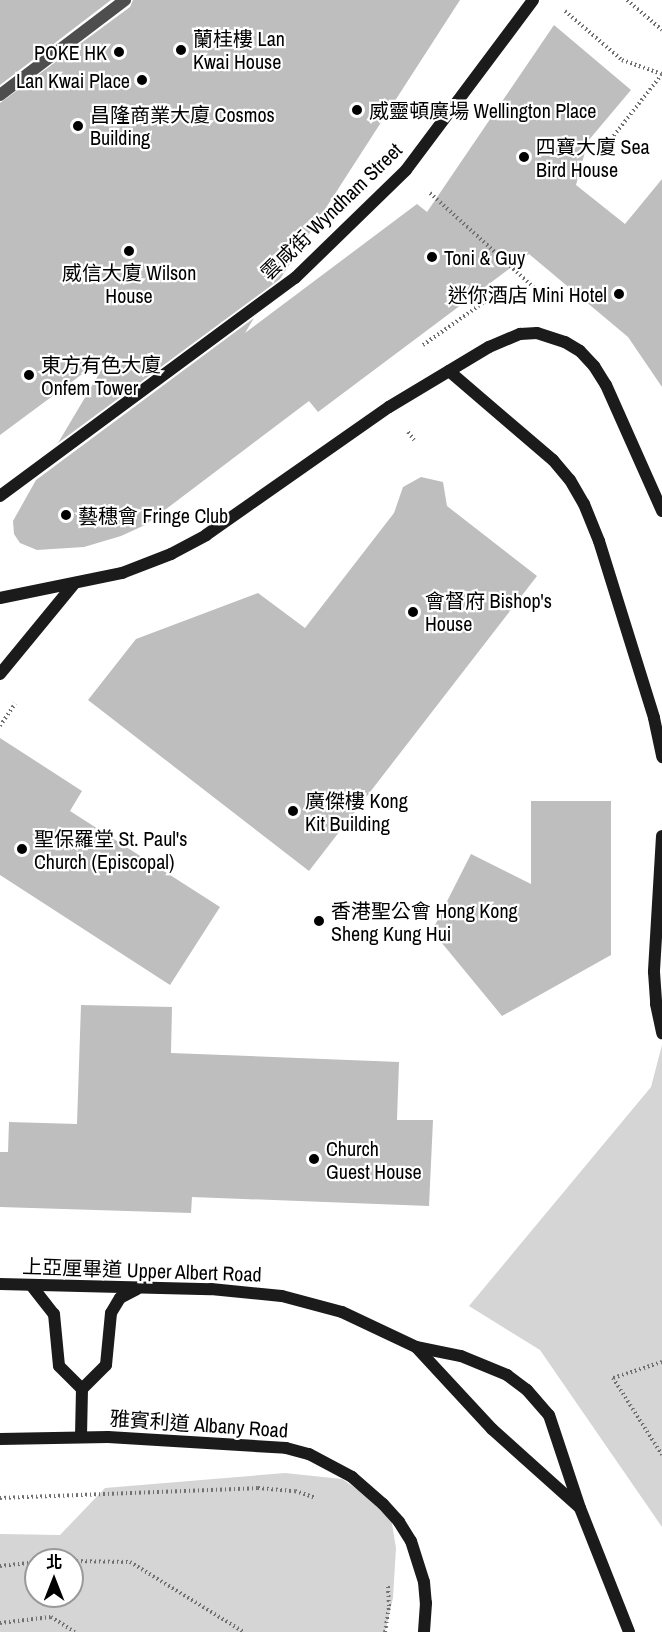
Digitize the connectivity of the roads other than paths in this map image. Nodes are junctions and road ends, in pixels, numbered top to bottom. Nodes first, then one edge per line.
1 (125, 0) edge
2 (533, 0) edge
3 (0, 95) edge
4 (449, 371) junction
5 (0, 496) edge
6 (662, 511) edge
7 (73, 585) junction
8 (0, 598) edge
9 (0, 674) edge
10 (662, 756) edge
11 (662, 836) edge
12 (662, 1033) edge
13 (0, 1284) edge
14 (31, 1285) junction
15 (140, 1288) junction
16 (416, 1347) junction
17 (82, 1389) junction
18 (81, 1436) junction
19 (0, 1439) edge
20 (580, 1508) junction
21 (424, 1632) edge
22 (629, 1632) edge

1 - 3 street
2 - 5 street, 雲咸街 Wyndham Street
4 - 6 street
4 - 7 street
4 - 10 street
7 - 8 street
7 - 9 street
11 - 12 street
13 - 14 street, 上亞厘畢道 Upper Albert Road
14 - 15 street, 上亞厘畢道 Upper Albert Road
14 - 17 street
15 - 16 street, 上亞厘畢道 Upper Albert Road
15 - 17 street
16 - 20 street, 上亞厘畢道 Upper Albert Road
16 - 20 street, 上亞厘畢道 Upper Albert Road
17 - 18 street
18 - 19 street, 雅賓利道 Albany Road
18 - 21 street, 雅賓利道 Albany Road
20 - 22 street, 上亞厘畢道 Upper Albert Road

